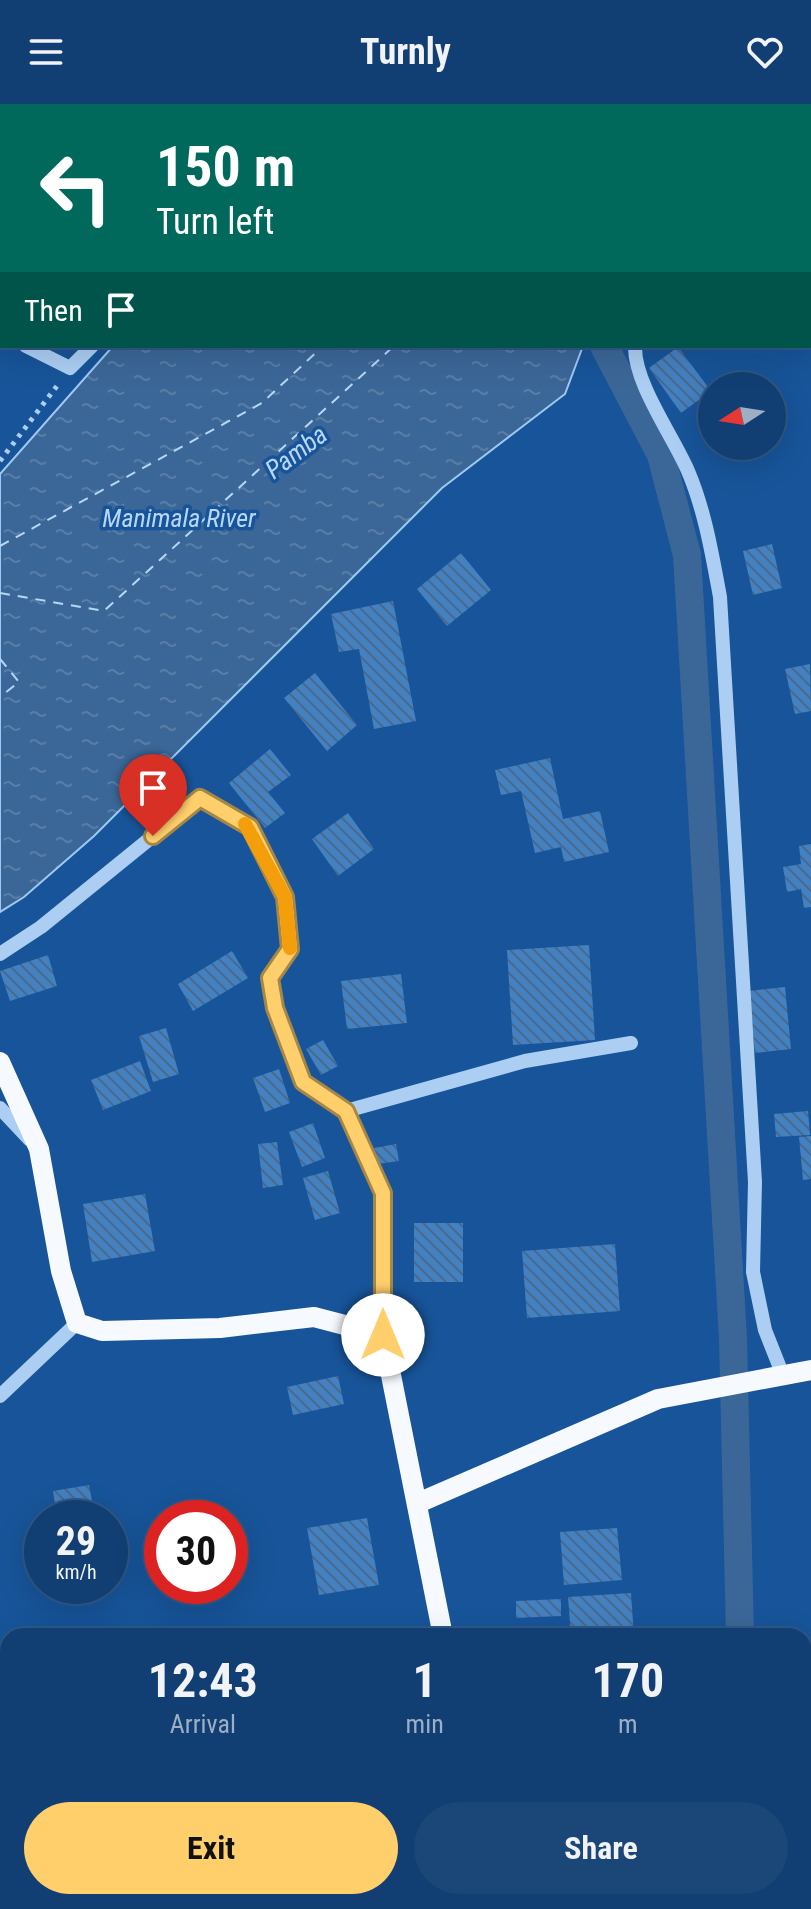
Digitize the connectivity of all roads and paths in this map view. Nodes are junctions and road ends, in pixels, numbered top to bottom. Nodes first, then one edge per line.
1 (30, 348) edge
2 (90, 348) edge
3 (635, 348) edge
4 (70, 368) junction
5 (0, 461) edge
6 (0, 954) edge
7 (631, 1043) dead end
8 (0, 1062) edge
9 (0, 1108) edge
10 (346, 1111) junction
11 (39, 1149) junction
12 (77, 1323) junction
13 (383, 1335) junction
14 (811, 1370) edge
15 (782, 1373) junction
16 (0, 1396) edge
17 (418, 1503) junction
18 (441, 1628) edge

1 - 4 street
2 - 4 street
3 - 15 street
4 - 5 path
6 - 10 street
7 - 10 street
8 - 11 main road
9 - 11 street
10 - 13 street
11 - 12 main road
12 - 13 main road
12 - 16 street
13 - 17 main road
14 - 15 main road
15 - 17 main road
17 - 18 main road

